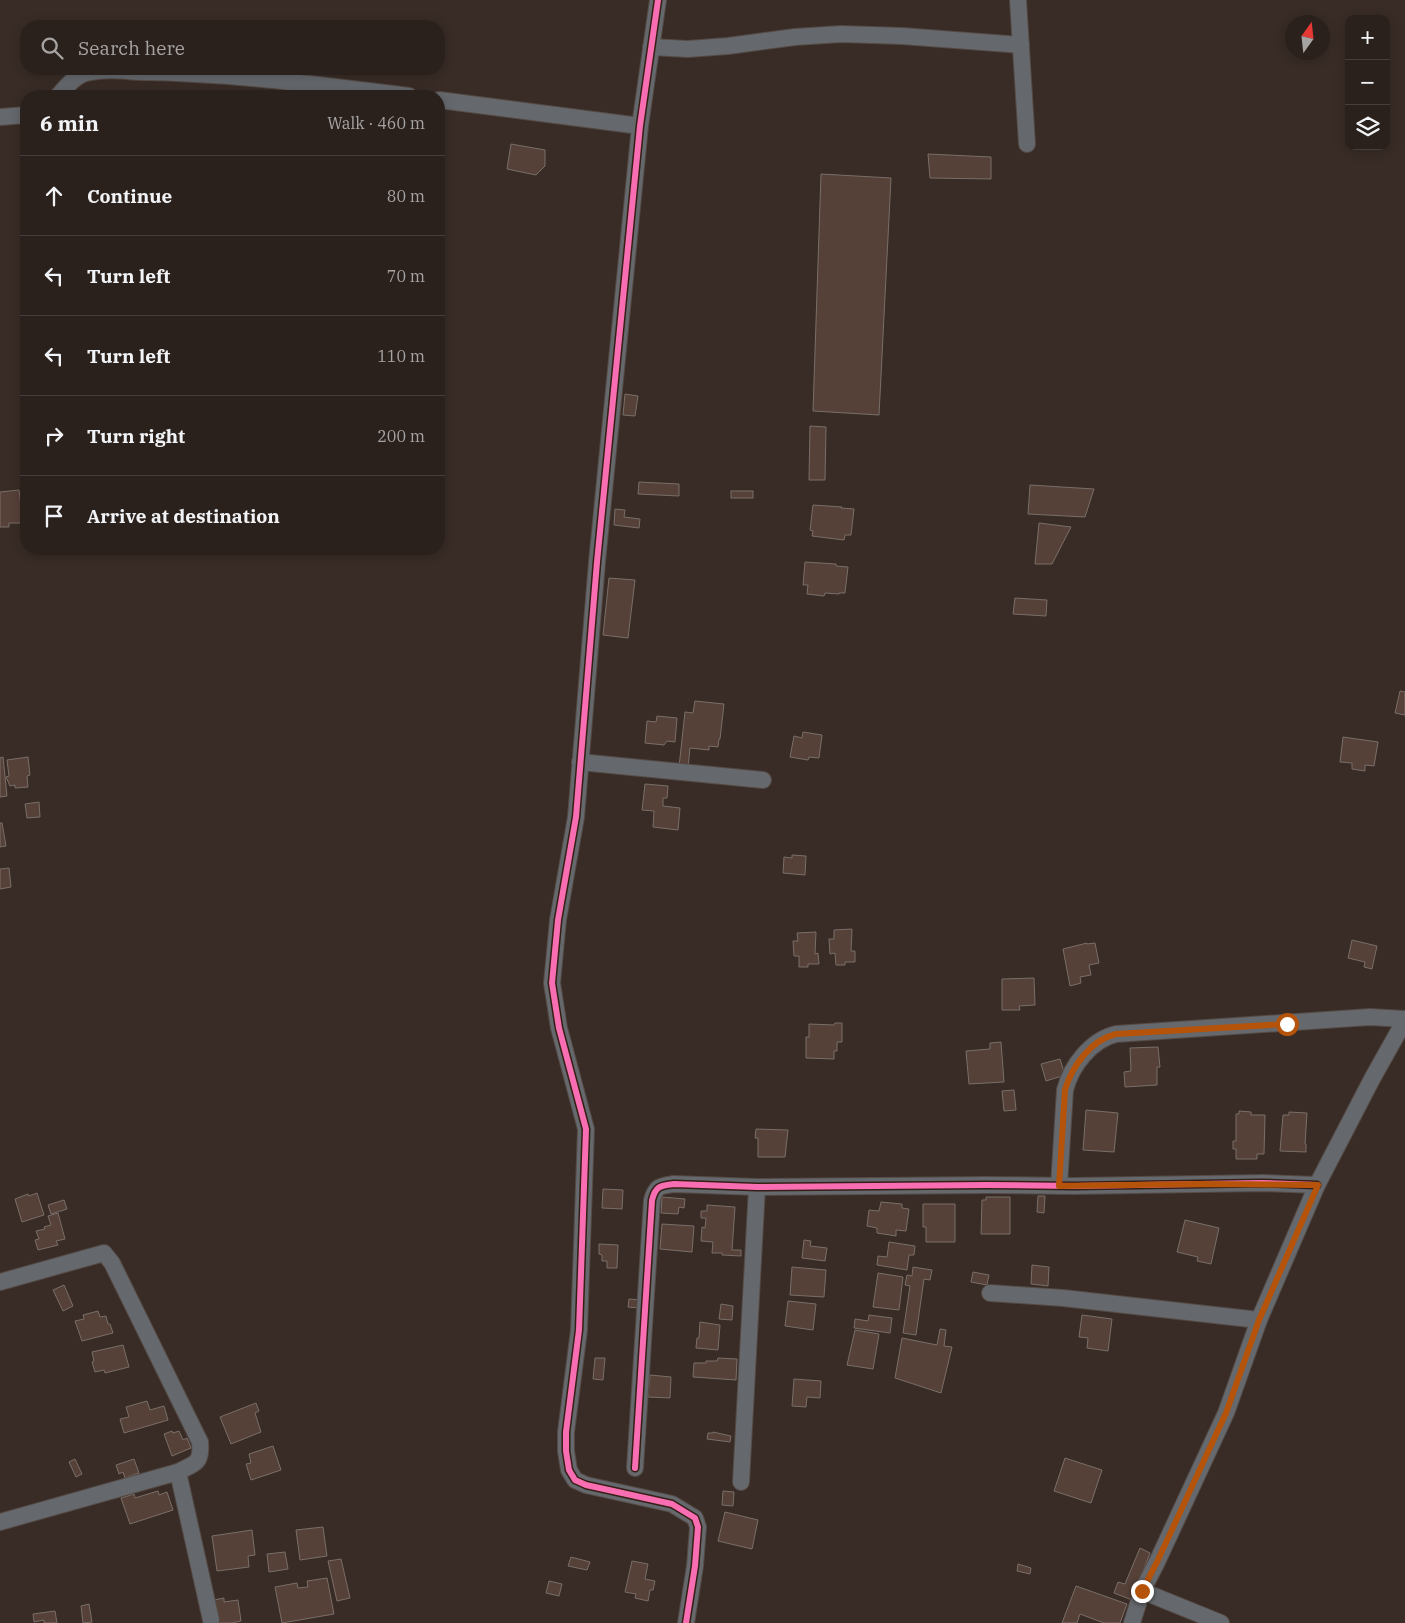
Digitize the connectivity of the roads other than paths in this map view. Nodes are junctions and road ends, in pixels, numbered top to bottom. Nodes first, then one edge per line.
1 (658, 0) edge
2 (1018, 0) edge
3 (1021, 46) junction
4 (651, 47) junction
5 (80, 75) edge
6 (214, 75) edge
7 (64, 90) edge
8 (361, 90) edge
9 (445, 101) edge
10 (20, 116) edge
11 (0, 117) edge
12 (640, 126) junction
13 (1027, 144) dead end
14 (580, 762) junction
15 (763, 780) dead end
16 (1405, 1019) edge
17 (1318, 1185) junction
18 (1059, 1186) junction
19 (757, 1187) junction
20 (0, 1282) edge
21 (990, 1293) dead end
22 (1259, 1320) junction
23 (635, 1468) dead end
24 (178, 1472) junction
25 (741, 1482) dead end
26 (0, 1522) edge
27 (1142, 1591) junction
28 (211, 1620) dead end
29 (686, 1623) edge
30 (1132, 1623) edge
31 (1221, 1623) edge

1 - 4 street
2 - 3 street
3 - 4 street
3 - 13 street
4 - 12 street
5 - 7 street
6 - 8 street
9 - 12 street
10 - 11 street
12 - 14 street
14 - 15 street
14 - 29 street
16 - 17 street
16 - 18 street
17 - 18 street
17 - 22 street
18 - 19 street
19 - 23 street
19 - 25 street
20 - 24 street
21 - 22 street
22 - 27 street
24 - 26 street
24 - 28 street
27 - 30 street
27 - 31 street

